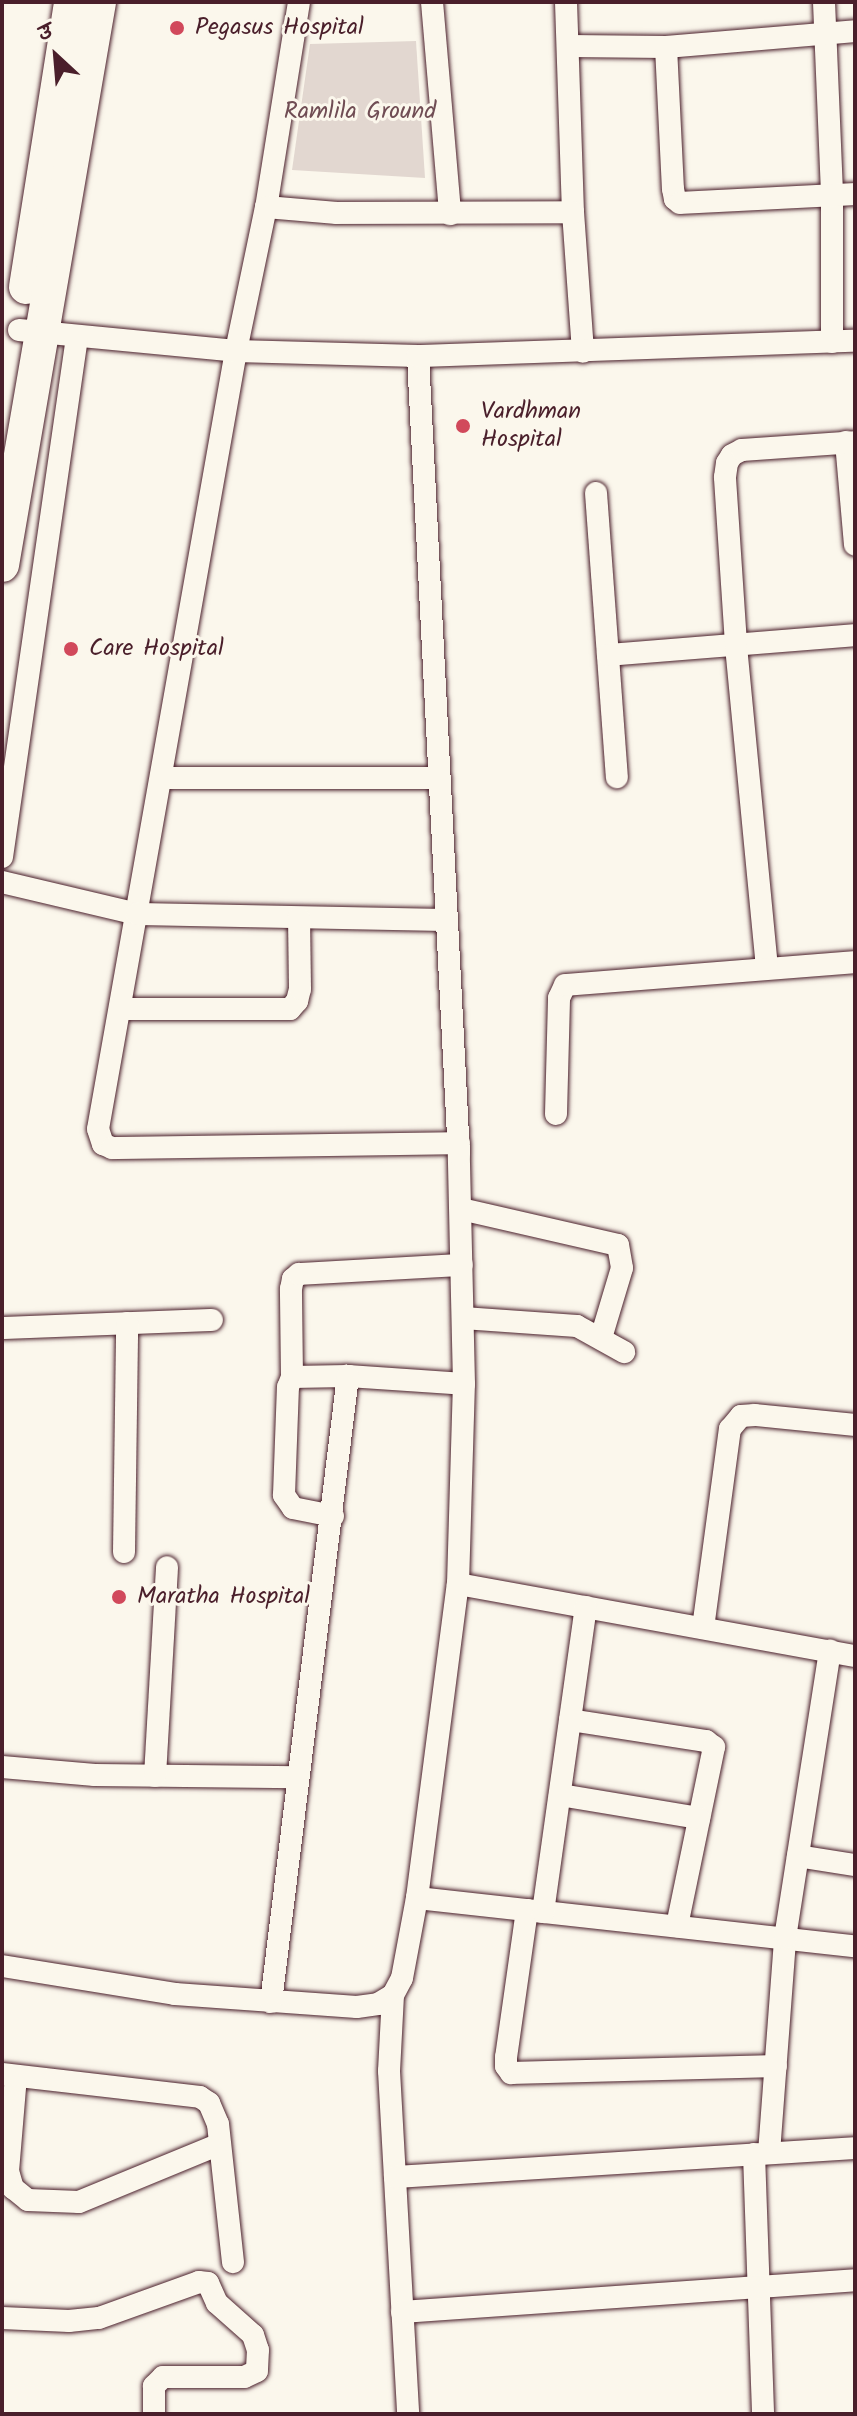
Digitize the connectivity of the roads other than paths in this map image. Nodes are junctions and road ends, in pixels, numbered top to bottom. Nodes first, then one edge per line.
1 (71, 2) edge
2 (99, 2) edge
3 (299, 2) edge
4 (432, 2) edge
5 (566, 2) edge
6 (824, 2) edge
7 (855, 31) edge
8 (826, 35) junction
9 (569, 46) junction
10 (666, 47) junction
11 (855, 194) edge
12 (832, 195) junction
13 (266, 207) junction
14 (573, 212) junction
15 (450, 214) junction
16 (20, 333) edge
17 (77, 337) junction
18 (855, 341) edge
19 (832, 342) junction
20 (236, 351) junction
21 (583, 352) junction
22 (418, 356) junction
23 (850, 442) edge
24 (2, 446) edge
25 (596, 493) dead end
26 (855, 545) edge
27 (2, 565) edge
28 (855, 635) edge
29 (736, 644) junction
30 (608, 655) junction
31 (617, 777) dead end
32 (161, 778) junction
33 (439, 778) junction
34 (2, 857) edge
35 (2, 882) edge
36 (137, 914) junction
37 (299, 918) junction
38 (446, 920) junction
39 (855, 962) edge
40 (767, 968) junction
41 (120, 1009) junction
42 (556, 1114) dead end
43 (459, 1143) junction
44 (461, 1209) junction
45 (462, 1265) junction
46 (463, 1318) junction
47 (212, 1320) dead end
48 (127, 1323) junction
49 (2, 1328) edge
50 (601, 1338) junction
51 (624, 1352) dead end
52 (348, 1376) junction
53 (292, 1377) junction
54 (464, 1384) junction
55 (855, 1425) edge
56 (333, 1516) junction
57 (124, 1552) dead end
58 (167, 1567) dead end
59 (458, 1584) junction
60 (586, 1607) junction
61 (703, 1628) junction
62 (830, 1651) junction
63 (855, 1656) edge
64 (570, 1720) junction
65 (2, 1767) edge
66 (155, 1776) junction
67 (298, 1777) junction
68 (560, 1795) junction
69 (699, 1818) junction
70 (798, 1856) junction
71 (855, 1865) edge
72 (417, 1898) junction
73 (535, 1911) junction
74 (677, 1926) junction
75 (785, 1938) junction
76 (855, 1946) edge
77 (2, 1966) edge
78 (393, 1995) junction
79 (271, 2002) junction
80 (776, 2066) junction
81 (9, 2075) edge
82 (220, 2144) junction
83 (855, 2148) edge
84 (761, 2153) junction
85 (395, 2177) junction
86 (233, 2262) dead end
87 (855, 2280) edge
88 (760, 2288) junction
89 (402, 2312) junction
90 (2, 2318) edge
91 (154, 2414) edge
92 (408, 2414) edge
93 (763, 2414) edge

1 - 16 highway
2 - 16 highway
3 - 13 street
4 - 15 street
5 - 9 street
6 - 8 street
7 - 8 street
8 - 10 street
8 - 12 street
9 - 10 street
9 - 14 street
10 - 12 street
11 - 12 street
12 - 19 street
13 - 15 street
13 - 20 street
14 - 15 street
14 - 21 street
16 - 17 street
16 - 24 highway
16 - 27 highway
17 - 20 street
17 - 34 street
18 - 19 street
19 - 21 street
20 - 22 street
20 - 32 street
21 - 22 street
22 - 33 street
23 - 26 street
23 - 29 street
25 - 30 street
28 - 29 street
29 - 30 street
29 - 40 street
30 - 31 street
32 - 33 street
32 - 36 street
33 - 38 street
35 - 36 street
36 - 37 street
36 - 41 street
37 - 38 street
37 - 41 street
38 - 43 street
39 - 40 street
40 - 42 street
41 - 43 street
43 - 44 street
44 - 45 street
44 - 50 street
45 - 46 street
45 - 53 street
46 - 50 street
46 - 54 street
47 - 48 street
48 - 49 street
48 - 57 street
50 - 51 street
52 - 53 street
52 - 54 street
52 - 56 street
53 - 56 street
54 - 59 street
55 - 61 street
56 - 67 street
58 - 66 street
59 - 60 street
59 - 72 street
60 - 61 street
60 - 64 street
61 - 62 street
62 - 63 street
62 - 70 street
64 - 68 street
64 - 69 street
65 - 66 street
66 - 67 street
67 - 79 street
68 - 69 street
68 - 73 street
69 - 74 street
70 - 71 street
70 - 75 street
72 - 73 street
72 - 78 street
73 - 74 street
73 - 80 street
74 - 75 street
75 - 76 street
75 - 80 street
77 - 79 street
78 - 79 street
78 - 85 street
80 - 84 street
81 - 82 street
81 - 82 street
82 - 86 street
83 - 84 street
84 - 85 street
84 - 88 street
85 - 89 street
87 - 88 street
88 - 89 street
88 - 93 street
89 - 92 street
90 - 91 street

